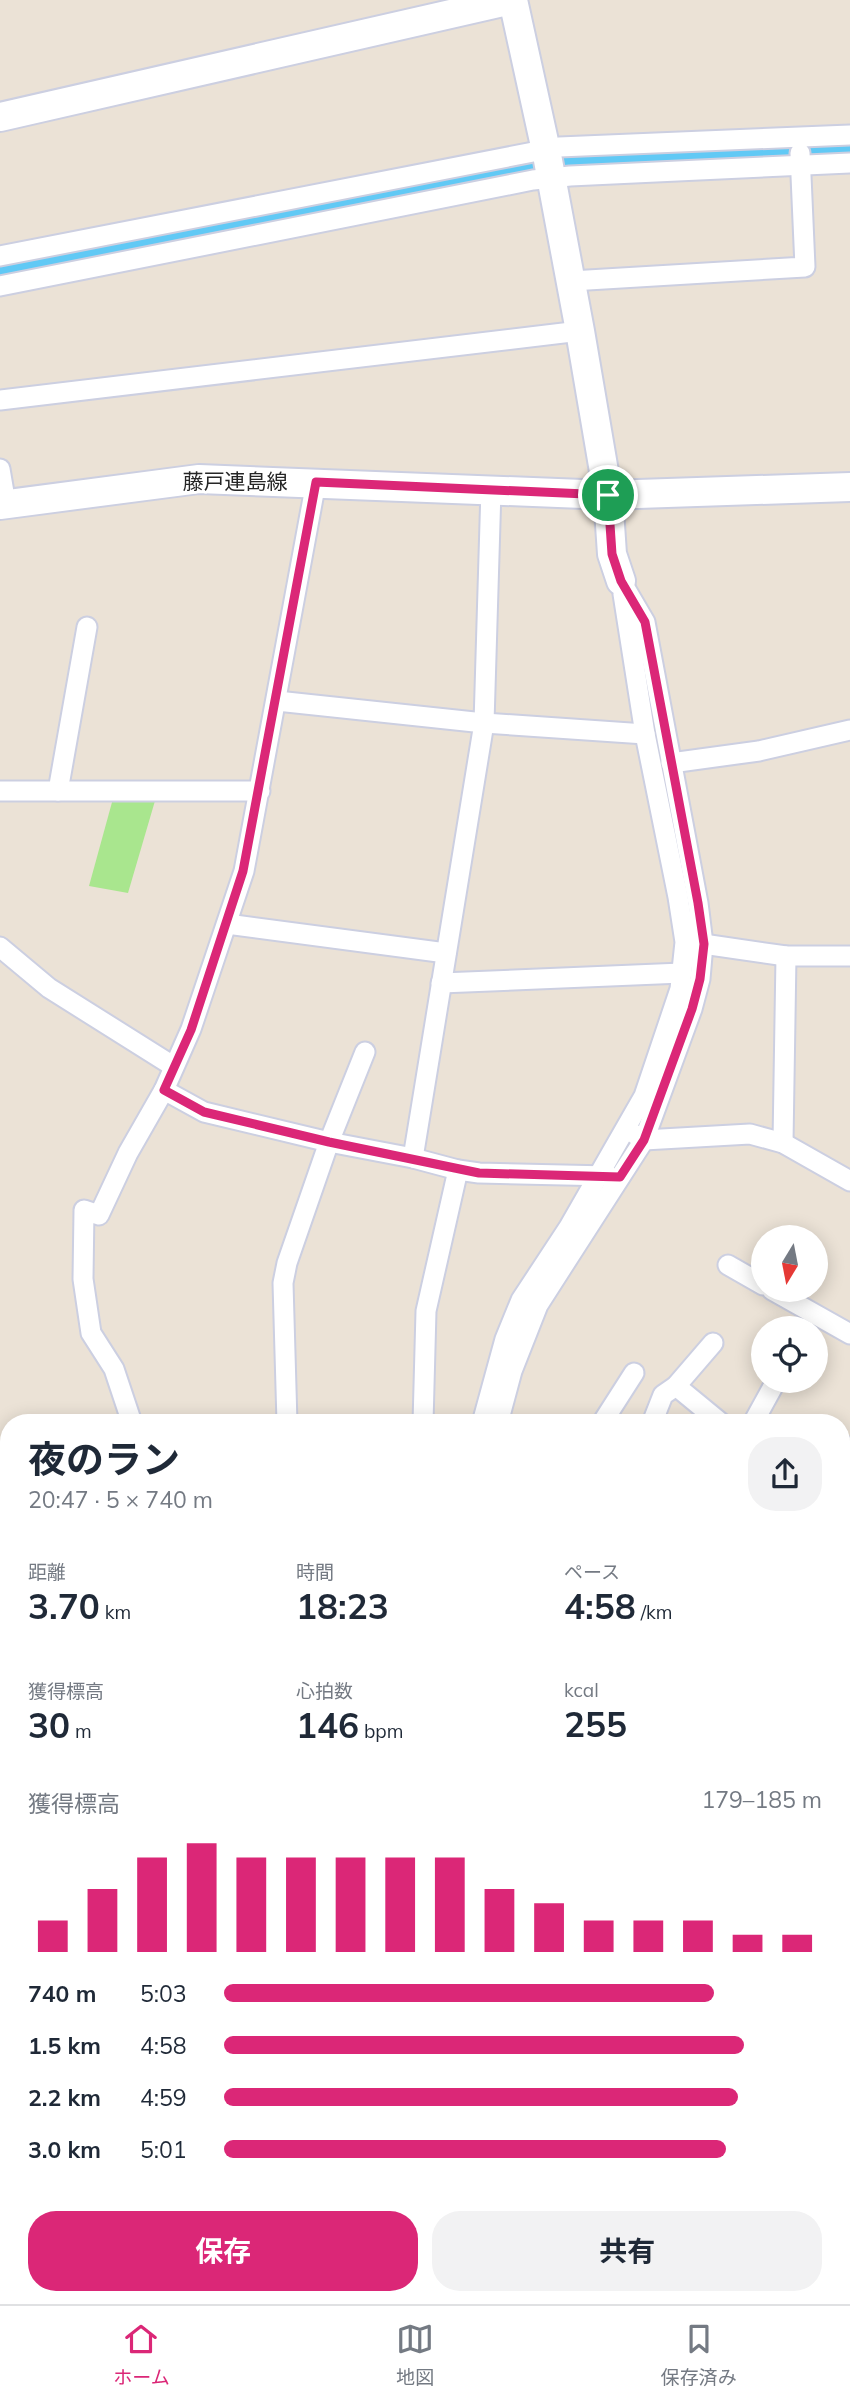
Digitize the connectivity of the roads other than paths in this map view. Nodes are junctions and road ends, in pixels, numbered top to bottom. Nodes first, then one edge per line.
1 (513, 0) edge
2 (0, 117) edge
3 (850, 135) edge
4 (800, 152) junction
5 (850, 163) edge
6 (548, 164) junction
7 (0, 256) edge
8 (570, 281) junction
9 (0, 286) edge
10 (580, 331) junction
11 (0, 400) edge
12 (0, 469) edge
13 (316, 482) junction
14 (850, 487) edge
15 (491, 489) junction
16 (608, 495) junction
17 (2, 508) edge
18 (621, 581) joint
19 (87, 627) dead end
20 (276, 701) junction
21 (484, 723) junction
22 (850, 730) edge
23 (658, 748) junction
24 (0, 791) edge
25 (58, 791) junction
26 (260, 791) junction
27 (227, 924) junction
28 (704, 944) junction
29 (0, 947) edge
30 (446, 953) junction
31 (786, 956) junction
32 (850, 956) edge
33 (689, 967) junction
34 (441, 984) junction
35 (365, 1052) dead end
36 (173, 1066) junction
37 (164, 1090) junction
38 (625, 1130) junction
39 (644, 1140) junction
40 (329, 1142) junction
41 (783, 1143) junction
42 (413, 1158) junction
43 (458, 1170) junction
44 (600, 1176) junction
45 (620, 1177) junction
46 (850, 1181) edge
47 (728, 1265) dead end
48 (751, 1278) edge
49 (787, 1302) edge
50 (804, 1316) edge
51 (828, 1327) edge
52 (850, 1334) edge
53 (713, 1343) dead end
54 (634, 1373) dead end
55 (676, 1386) junction
56 (769, 1393) edge
57 (129, 1414) edge
58 (286, 1414) edge
59 (423, 1414) edge
60 (497, 1414) edge
61 (498, 1414) edge
62 (610, 1414) edge
63 (656, 1414) edge
64 (710, 1414) edge
65 (757, 1414) edge

1 - 2 street
1 - 6 street
3 - 4 street
4 - 5 street
4 - 6 street
4 - 6 street
4 - 8 street
6 - 7 street
6 - 8 street
6 - 9 street
8 - 10 street
10 - 11 street
10 - 16 street
12 - 17 street
13 - 15 street, 藤戸連島線
13 - 17 street, 藤戸連島線
13 - 20 street
14 - 16 street, 藤戸連島線
15 - 16 street, 藤戸連島線
15 - 21 street
16 - 18 street
18 - 23 street
19 - 25 street
20 - 21 street
20 - 26 street
21 - 23 street
21 - 30 street
22 - 23 street
23 - 28 street
23 - 33 street
24 - 25 street
25 - 26 street
26 - 27 street
27 - 30 street
27 - 36 street
28 - 31 street
28 - 33 street
29 - 36 street
30 - 34 street
31 - 32 street
31 - 41 street
33 - 34 street
33 - 38 street
33 - 39 street
34 - 42 street
35 - 40 street
36 - 37 street
37 - 40 street
37 - 57 street
38 - 39 street
38 - 44 street
39 - 41 street
39 - 45 street
40 - 42 street
40 - 58 street
41 - 46 street
42 - 43 street
43 - 44 street
43 - 59 street
44 - 45 street
44 - 60 street
45 - 61 street
47 - 48 street
49 - 50 street
51 - 52 street
53 - 55 street
54 - 62 street
55 - 63 street
55 - 64 street
56 - 65 street

